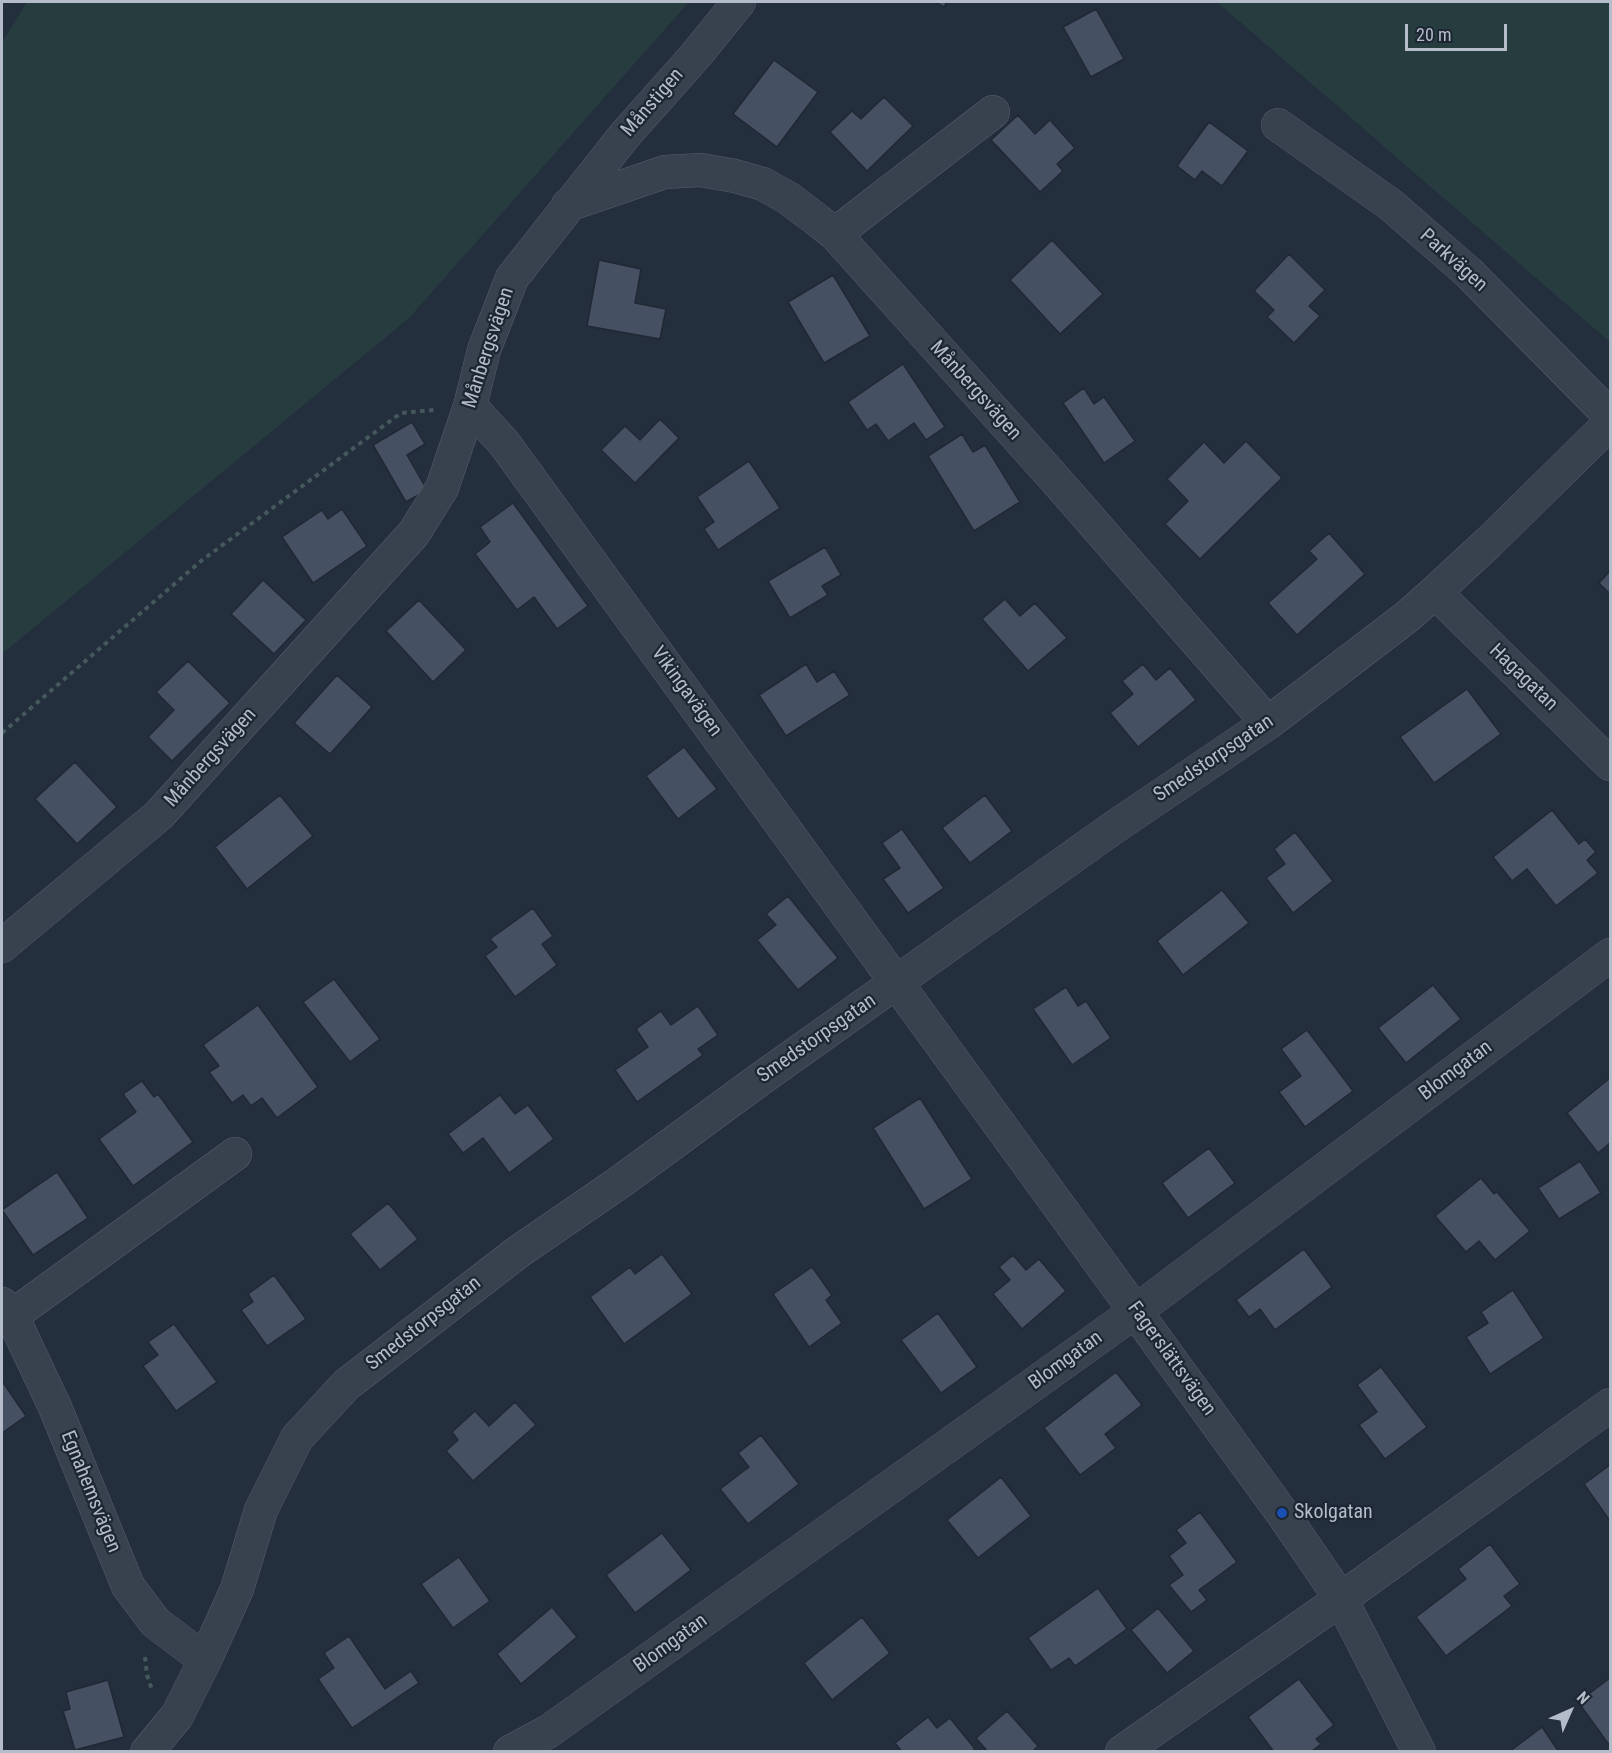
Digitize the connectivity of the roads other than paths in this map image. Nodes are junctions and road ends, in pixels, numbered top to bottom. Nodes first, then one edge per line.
1 (739, 2) edge
2 (993, 112) dead end
3 (1278, 125) dead end
4 (568, 205) junction
5 (835, 234) junction
6 (470, 406) junction
7 (1611, 416) edge
8 (1611, 423) edge
9 (1435, 592) junction
10 (1268, 723) junction
11 (1611, 764) edge
12 (2, 946) edge
13 (1611, 955) edge
14 (897, 982) junction
15 (235, 1154) dead end
16 (7, 1310) edge
17 (1136, 1311) junction
18 (1611, 1405) edge
19 (1341, 1599) junction
20 (204, 1660) junction
21 (147, 1752) edge
22 (510, 1752) edge
23 (1122, 1752) edge
24 (1419, 1752) edge

1 - 4 street, Månstigen
2 - 5 street
3 - 7 street, Parkvägen
4 - 5 street, Månbergsvägen
4 - 6 street, Månbergsvägen
5 - 10 street, Månbergsvägen
6 - 12 street, Månbergsvägen
6 - 14 street, Vikingavägen
8 - 9 street, Smedstorpsgatan
9 - 10 street, Smedstorpsgatan
9 - 11 street, Hagagatan
10 - 14 street, Smedstorpsgatan
13 - 17 street, Blomgatan
14 - 17 street, Fagerslättsvägen
14 - 20 street, Smedstorpsgatan
15 - 16 street
16 - 20 street, Egnahemsvägen
17 - 19 street, Fagerslättsvägen
17 - 22 street, Blomgatan
18 - 19 street
19 - 23 street
19 - 24 street, Fagerslättsvägen
20 - 21 street, Smedstorpsgatan

